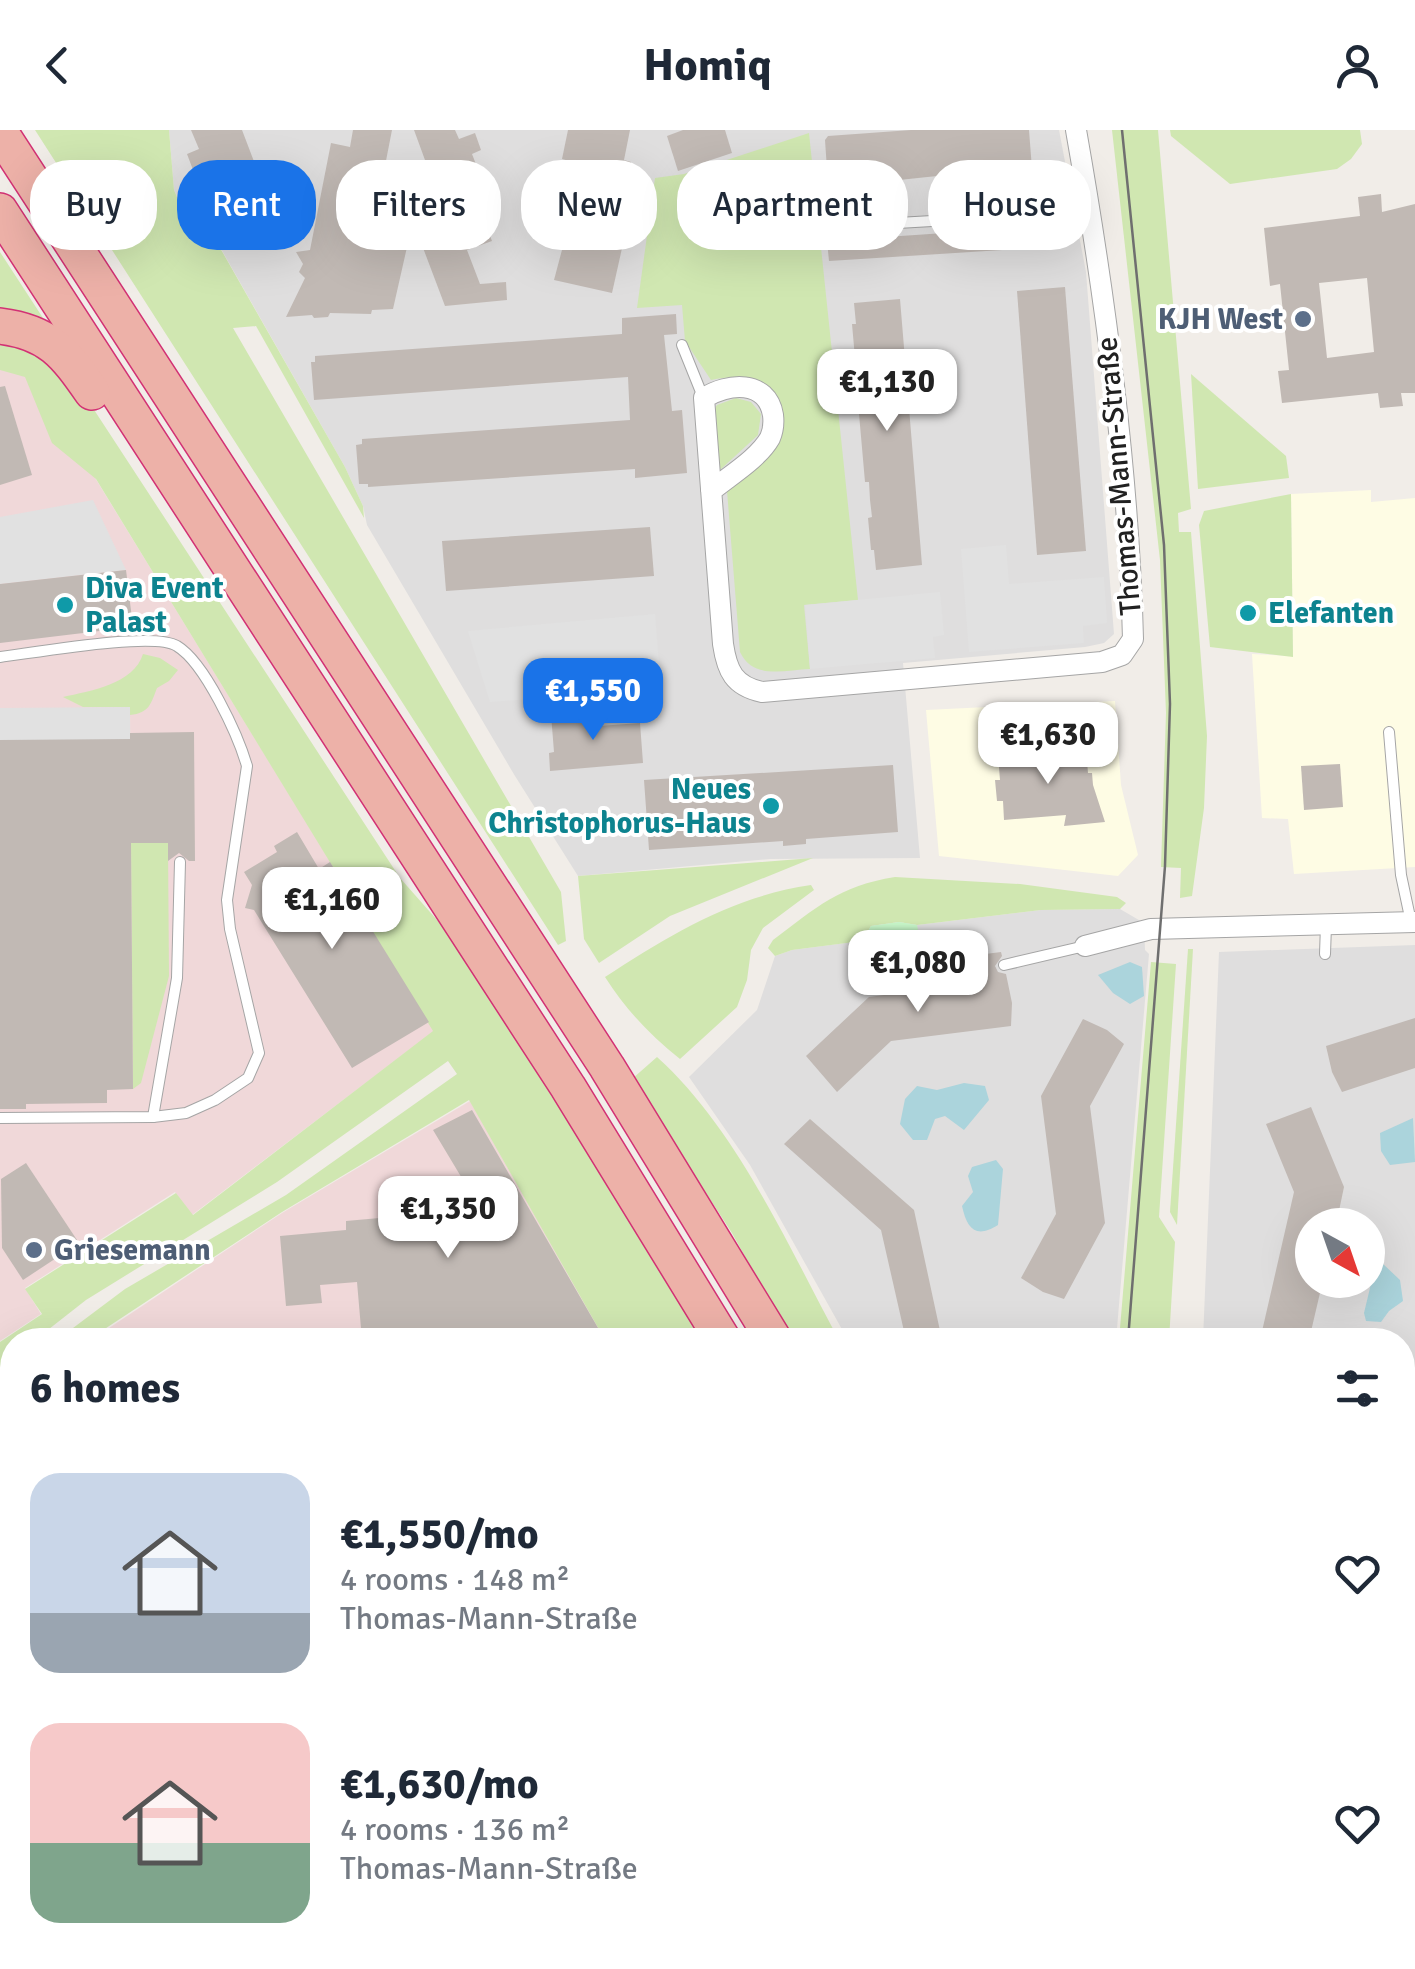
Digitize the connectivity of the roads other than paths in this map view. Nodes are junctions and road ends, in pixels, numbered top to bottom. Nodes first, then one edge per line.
1 (1076, 130) edge
2 (0, 132) edge
3 (1081, 160) edge
4 (0, 211) edge
5 (1091, 218) edge
6 (0, 326) edge
7 (682, 345) dead end
8 (704, 398) junction
9 (711, 491) junction
10 (207, 530) junction
11 (0, 657) edge
12 (1389, 732) dead end
13 (180, 862) dead end
14 (1413, 922) edge
15 (1326, 924) junction
16 (1085, 946) joint
17 (1325, 954) dead end
18 (1004, 965) dead end
19 (153, 1117) junction
20 (0, 1118) edge
21 (716, 1328) edge
22 (767, 1328) edge

1 - 3 street, Thomas-Mann-Straße
2 - 22 highway
4 - 10 highway
5 - 9 street, Thomas-Mann-Straße
6 - 10 highway
7 - 8 lane
8 - 9 street, Thomas-Mann-Straße
8 - 9 street
10 - 21 highway
11 - 19 lane
12 - 14 lane
13 - 19 lane
14 - 15 street
15 - 16 street
15 - 17 lane
16 - 18 lane
19 - 20 lane

